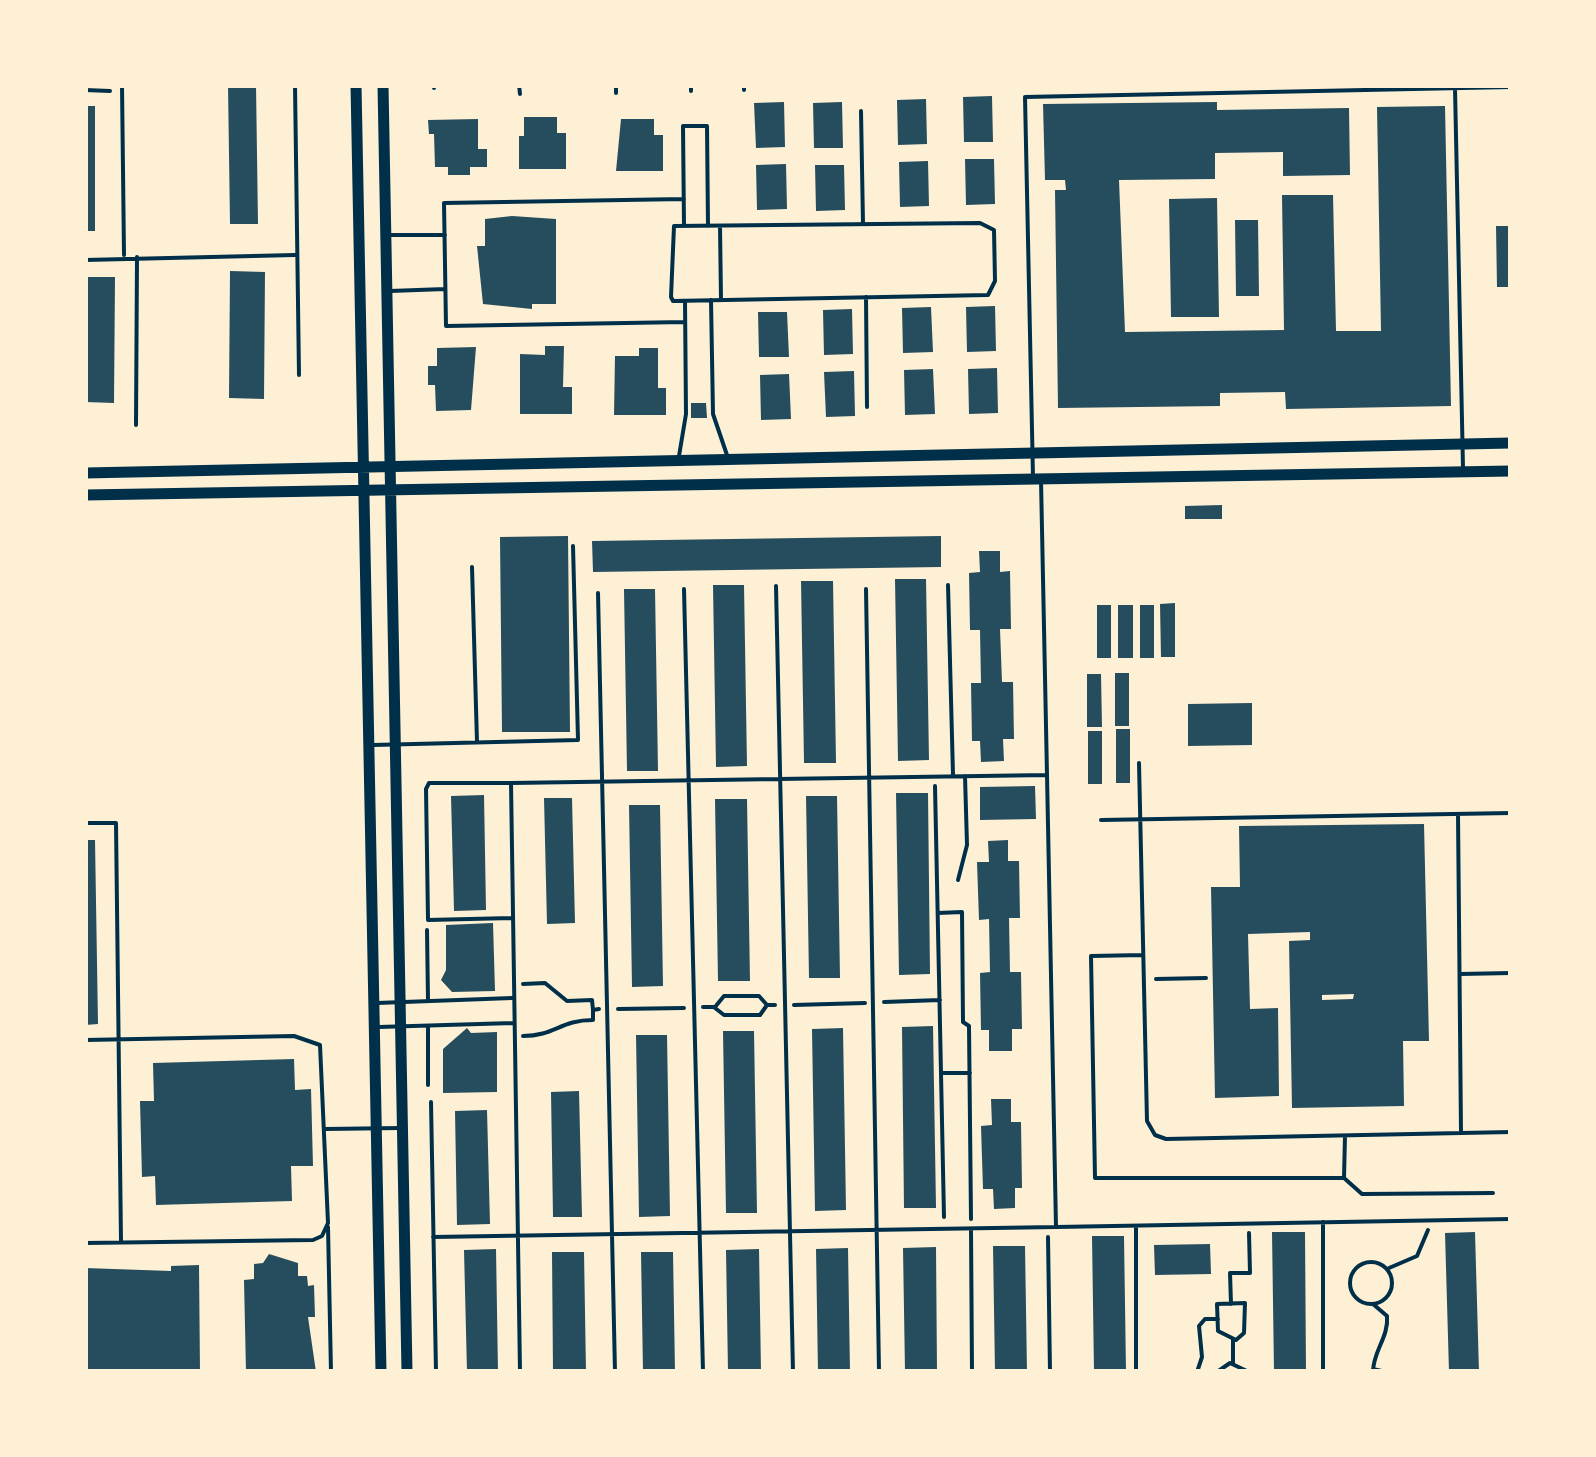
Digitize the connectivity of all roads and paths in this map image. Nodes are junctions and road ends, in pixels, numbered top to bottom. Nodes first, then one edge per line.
1 (122, 85) edge
2 (295, 85) edge
3 (356, 85) edge
4 (383, 85) edge
5 (520, 85) edge
6 (616, 85) edge
7 (1511, 87) edge
8 (1455, 88) junction
9 (85, 90) edge
10 (616, 93) dead end
11 (122, 94) junction
12 (520, 94) dead end
13 (862, 111) dead end
14 (684, 200) junction
15 (863, 224) junction
16 (684, 226) junction
17 (708, 226) junction
18 (720, 226) junction
19 (386, 235) junction
20 (444, 235) junction
21 (297, 255) junction
22 (136, 257) junction
23 (124, 258) junction
24 (85, 260) edge
25 (446, 289) junction
26 (387, 291) junction
27 (866, 297) junction
28 (711, 300) junction
29 (720, 300) junction
30 (685, 301) junction
31 (685, 322) junction
32 (299, 375) dead end
33 (867, 407) dead end
34 (136, 425) dead end
35 (1511, 443) edge
36 (1462, 444) junction
37 (1032, 454) junction
38 (729, 462) junction
39 (678, 464) junction
40 (390, 467) junction
41 (363, 468) junction
42 (1511, 471) edge
43 (1463, 472) junction
44 (85, 473) edge
45 (1037, 477) junction
46 (363, 490) junction
47 (390, 490) junction
48 (85, 495) edge
49 (573, 546) dead end
50 (472, 566) dead end
51 (948, 584) dead end
52 (776, 586) dead end
53 (684, 589) dead end
54 (866, 589) dead end
55 (598, 593) dead end
56 (477, 742) junction
57 (394, 744) junction
58 (368, 745) junction
59 (1139, 763) dead end
60 (1046, 775) junction
61 (935, 776) junction
62 (953, 776) junction
63 (966, 776) junction
64 (869, 777) junction
65 (780, 779) junction
66 (688, 780) junction
67 (602, 781) junction
68 (511, 782) junction
69 (1511, 813) edge
70 (1458, 814) junction
71 (1140, 818) junction
72 (1101, 820) dead end
73 (85, 823) edge
74 (958, 880) dead end
75 (938, 912) junction
76 (512, 918) junction
77 (426, 930) dead end
78 (1143, 956) junction
79 (1511, 973) edge
80 (1460, 974) junction
81 (1206, 978) dead end
82 (1144, 979) junction
83 (512, 984) junction
84 (512, 998) junction
85 (940, 1000) junction
86 (428, 1001) junction
87 (398, 1002) junction
88 (873, 1002) junction
89 (374, 1003) junction
90 (767, 1005) junction
91 (785, 1005) junction
92 (715, 1007) junction
93 (694, 1008) junction
94 (607, 1009) junction
95 (593, 1010) junction
96 (512, 1023) junction
97 (398, 1026) junction
98 (428, 1026) junction
99 (375, 1027) junction
100 (513, 1036) junction
101 (117, 1039) junction
102 (85, 1040) edge
103 (941, 1073) junction
104 (970, 1073) junction
105 (428, 1085) dead end
106 (431, 1102) dead end
107 (325, 1128) junction
108 (377, 1128) junction
109 (400, 1128) junction
110 (1511, 1132) edge
111 (1461, 1133) junction
112 (1345, 1136) junction
113 (1344, 1178) junction
114 (1493, 1193) dead end
115 (1511, 1218) edge
116 (1430, 1220) junction
117 (1322, 1222) junction
118 (328, 1223) junction
119 (1249, 1224) junction
120 (1136, 1226) junction
121 (1048, 1228) junction
122 (1056, 1228) junction
123 (944, 1229) junction
124 (971, 1229) junction
125 (877, 1230) junction
126 (790, 1232) junction
127 (700, 1233) junction
128 (612, 1234) junction
129 (517, 1236) junction
130 (433, 1237) junction
131 (122, 1242) junction
132 (85, 1243) edge
133 (1386, 1268) junction
134 (1231, 1304) junction
135 (1372, 1304) junction
136 (1218, 1318) junction
137 (1233, 1340) junction
138 (1233, 1363) junction
139 (1373, 1370) edge
140 (331, 1372) edge
141 (381, 1372) edge
142 (406, 1372) edge
143 (436, 1372) edge
144 (520, 1372) edge
145 (615, 1372) edge
146 (703, 1372) edge
147 (793, 1372) edge
148 (880, 1372) edge
149 (972, 1372) edge
150 (1050, 1372) edge
151 (1136, 1372) edge
152 (1197, 1372) edge
153 (1217, 1372) edge
154 (1249, 1372) edge
155 (1324, 1372) edge
156 (1386, 1372) edge

1 - 11 lane
2 - 21 lane
3 - 41 street
4 - 19 street
5 - 12 lane
6 - 10 lane
7 - 8 lane
8 - 36 lane
8 - 37 lane
9 - 11 path
11 - 23 lane
13 - 15 lane
14 - 16 lane
14 - 17 lane
14 - 20 lane
15 - 18 lane
15 - 27 lane
16 - 17 lane
16 - 30 lane
17 - 18 lane
18 - 29 lane
19 - 20 lane
19 - 26 street
20 - 25 lane
21 - 22 lane
21 - 32 lane
22 - 23 lane
22 - 34 lane
23 - 24 lane
25 - 26 lane
25 - 31 lane
26 - 40 street
27 - 29 lane
27 - 33 lane
28 - 29 lane
28 - 30 lane
28 - 38 lane
30 - 31 lane
31 - 39 lane
35 - 36 street
36 - 37 street
36 - 43 lane
37 - 38 street
37 - 45 lane
38 - 39 street
39 - 40 street
40 - 41 street
40 - 47 street
41 - 44 street
41 - 46 street
42 - 43 street
43 - 45 street
45 - 47 street
45 - 60 lane
46 - 47 street
46 - 48 street
46 - 58 street
47 - 57 street
49 - 56 lane
50 - 56 lane
51 - 62 lane
52 - 65 lane
53 - 66 lane
54 - 64 lane
55 - 67 lane
56 - 57 lane
57 - 58 lane
57 - 87 street
58 - 89 street
59 - 71 lane
60 - 63 lane
60 - 122 lane
61 - 62 lane
61 - 64 lane
61 - 75 path
62 - 63 lane
63 - 74 lane
64 - 65 lane
64 - 88 lane
65 - 66 lane
65 - 91 lane
66 - 67 lane
66 - 93 lane
67 - 68 lane
67 - 94 lane
68 - 76 lane
68 - 76 lane
69 - 70 lane
70 - 71 lane
70 - 80 lane
71 - 72 lane
71 - 78 lane
73 - 101 lane
75 - 85 path
75 - 104 path
76 - 83 lane
77 - 86 lane
78 - 82 lane
78 - 113 lane
79 - 80 lane
80 - 111 lane
81 - 82 path
82 - 112 lane
83 - 84 lane
83 - 95 path
84 - 86 lane
84 - 96 lane
85 - 88 path
85 - 103 path
86 - 87 lane
87 - 89 lane
87 - 97 street
88 - 91 path
88 - 125 lane
89 - 99 street
90 - 91 path
90 - 92 path
90 - 92 path
91 - 126 lane
92 - 93 path
93 - 94 path
93 - 127 lane
94 - 95 path
94 - 128 lane
95 - 100 path
96 - 98 lane
96 - 100 lane
97 - 98 lane
97 - 99 lane
97 - 109 street
98 - 105 lane
99 - 108 street
100 - 129 lane
101 - 102 lane
101 - 107 lane
101 - 131 lane
103 - 104 path
103 - 123 path
104 - 124 path
106 - 130 lane
107 - 108 lane
107 - 118 lane
108 - 109 lane
108 - 141 street
109 - 142 street
110 - 111 lane
111 - 112 lane
112 - 113 lane
113 - 114 lane
115 - 116 lane
116 - 117 lane
116 - 133 path
117 - 119 lane
117 - 155 lane
118 - 131 lane
118 - 140 lane
119 - 120 lane
119 - 134 path
120 - 122 lane
120 - 151 lane
121 - 122 lane
121 - 124 lane
121 - 150 path
123 - 124 lane
123 - 125 lane
124 - 149 lane
125 - 126 lane
125 - 148 lane
126 - 127 lane
126 - 147 lane
127 - 128 lane
127 - 146 lane
128 - 129 lane
128 - 145 lane
129 - 130 lane
129 - 144 lane
130 - 143 lane
131 - 132 lane
133 - 135 path
133 - 135 path
134 - 136 path
134 - 137 path
135 - 139 path
136 - 137 path
136 - 152 path
137 - 138 path
138 - 153 path
138 - 154 path
139 - 156 path

